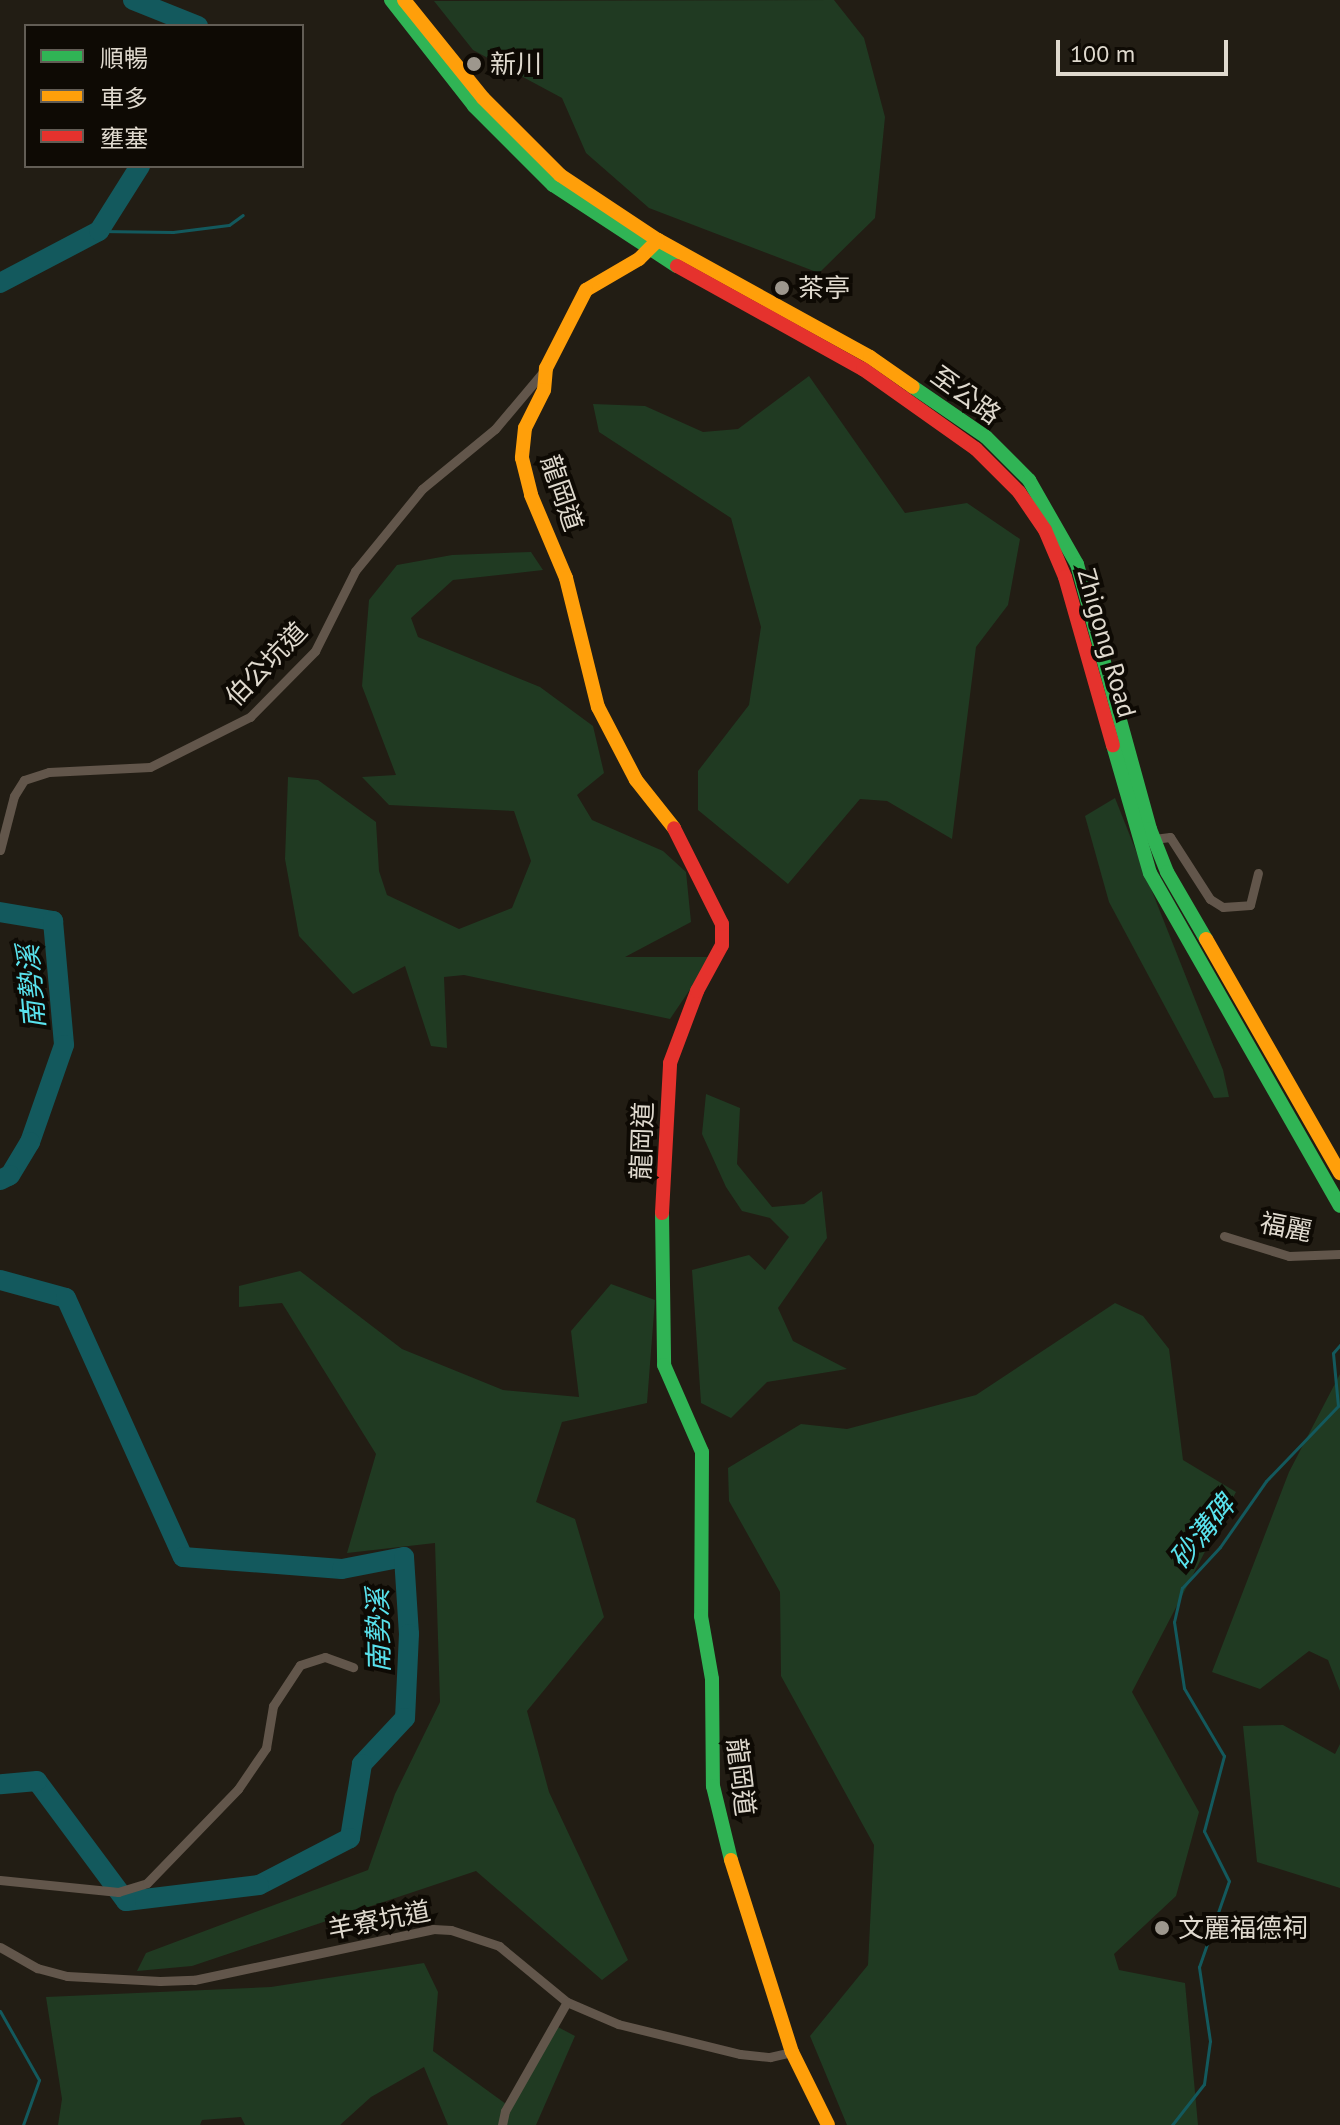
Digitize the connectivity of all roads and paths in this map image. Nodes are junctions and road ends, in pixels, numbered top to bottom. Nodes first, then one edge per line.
1 (391, 0) edge
2 (404, 0) edge
3 (654, 245) junction
4 (867, 363) junction
5 (546, 368) junction
6 (986, 437) junction
7 (976, 449) junction
8 (1109, 704) junction
9 (1154, 839) junction
10 (0, 850) edge
11 (1258, 873) dead end
12 (1228, 978) junction
13 (1214, 987) junction
14 (1340, 1173) edge
15 (1340, 1206) edge
16 (1224, 1236) dead end
17 (1340, 1254) edge
18 (353, 1667) dead end
19 (0, 1880) edge
20 (0, 1947) edge
21 (567, 2002) junction
22 (792, 2052) junction
23 (502, 2125) edge
24 (828, 2125) edge

1 - 3 street
2 - 3 street
3 - 4 street, Zhigong Road
3 - 5 street, 龍岡道
4 - 6 street, 至公路
4 - 7 street, Zhigong Road
5 - 10 street, 伯公坑道
5 - 22 street, 龍岡道
6 - 7 street
6 - 8 street, 至公路
7 - 8 street, Zhigong Road
8 - 9 street, Zhigong Road
8 - 13 street, Zhigong Road
9 - 11 street
9 - 12 street, Zhigong Road
12 - 13 street
12 - 14 street, Zhigong Road
13 - 15 street, Zhigong Road
16 - 17 street, 福麗
18 - 19 street
20 - 21 street, 羊寮坑道
21 - 22 street, 羊寮坑道
21 - 23 street
22 - 24 street, 龍岡道

